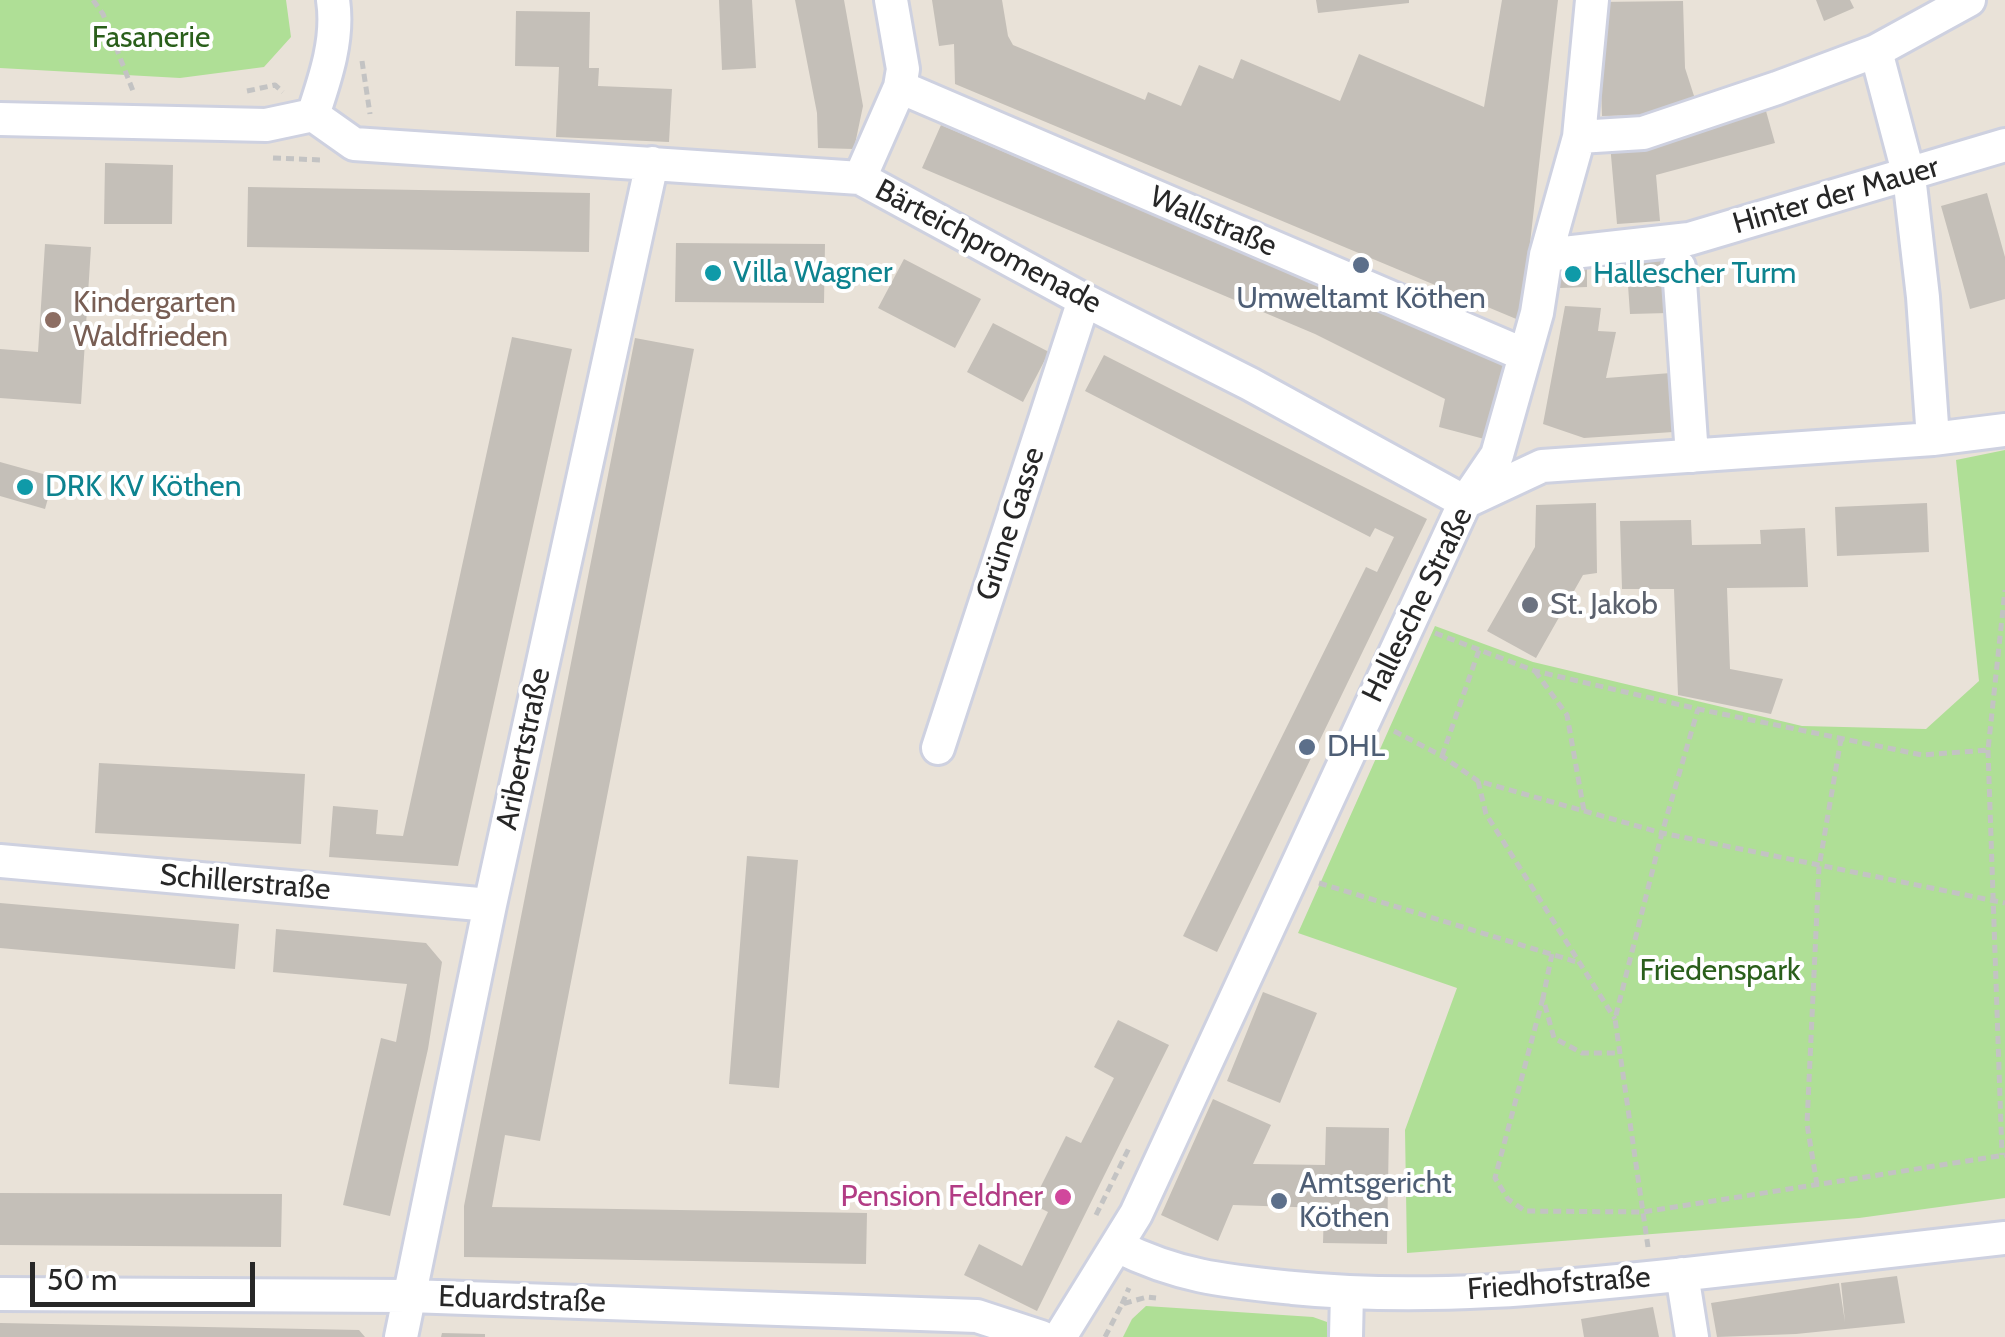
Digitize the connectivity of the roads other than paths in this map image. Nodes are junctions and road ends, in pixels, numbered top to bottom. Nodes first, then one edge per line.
1 (332, 0) edge
2 (891, 0) edge
3 (1592, 0) edge
4 (1969, 0) edge
5 (1876, 51) junction
6 (900, 87) junction
7 (313, 115) junction
8 (0, 118) edge
9 (1578, 137) junction
10 (2005, 144) edge
11 (652, 163) junction
12 (1908, 176) junction
13 (860, 178) junction
14 (1684, 253) junction
15 (1546, 255) junction
16 (1084, 300) junction
17 (1526, 356) junction
18 (2005, 430) edge
19 (1933, 439) junction
20 (1692, 456) junction
21 (1465, 502) junction
22 (938, 748) dead end
23 (0, 861) edge
24 (490, 906) junction
25 (2005, 1238) edge
26 (1117, 1246) junction
27 (1682, 1274) junction
28 (1347, 1292) junction
29 (0, 1294) edge
30 (409, 1296) junction
31 (401, 1337) edge
32 (1041, 1337) edge
33 (1060, 1337) edge
34 (1346, 1337) edge
35 (1692, 1337) edge

1 - 7 street
2 - 6 street
3 - 9 street, Hallesche Straße
4 - 5 street
5 - 9 street
5 - 12 street
6 - 13 street
6 - 17 street, Wallstraße
7 - 8 street
7 - 11 street, Bärteichpromenade
9 - 15 street, Hallesche Straße
10 - 12 street, Hinter der Mauer
11 - 13 street, Bärteichpromenade
11 - 24 street, Aribertstraße
12 - 14 street, Hinter der Mauer
12 - 19 street
13 - 16 street, Bärteichpromenade
14 - 15 street, Hinter der Mauer
14 - 20 street
15 - 17 street, Hallesche Straße
16 - 21 street, Bärteichpromenade
16 - 22 street, Grüne Gasse
17 - 21 street, Hallesche Straße
18 - 19 street
19 - 20 street
20 - 21 street
21 - 26 street, Hallesche Straße
23 - 24 street, Schillerstraße
24 - 30 street, Aribertstraße
25 - 27 street, Friedhofstraße
26 - 28 street, Friedhofstraße
26 - 33 street, Hallesche Straße
27 - 28 street, Friedhofstraße
27 - 35 street
28 - 34 street
29 - 30 street, Eduardstraße
30 - 31 street, Aribertstraße
30 - 32 street, Eduardstraße

